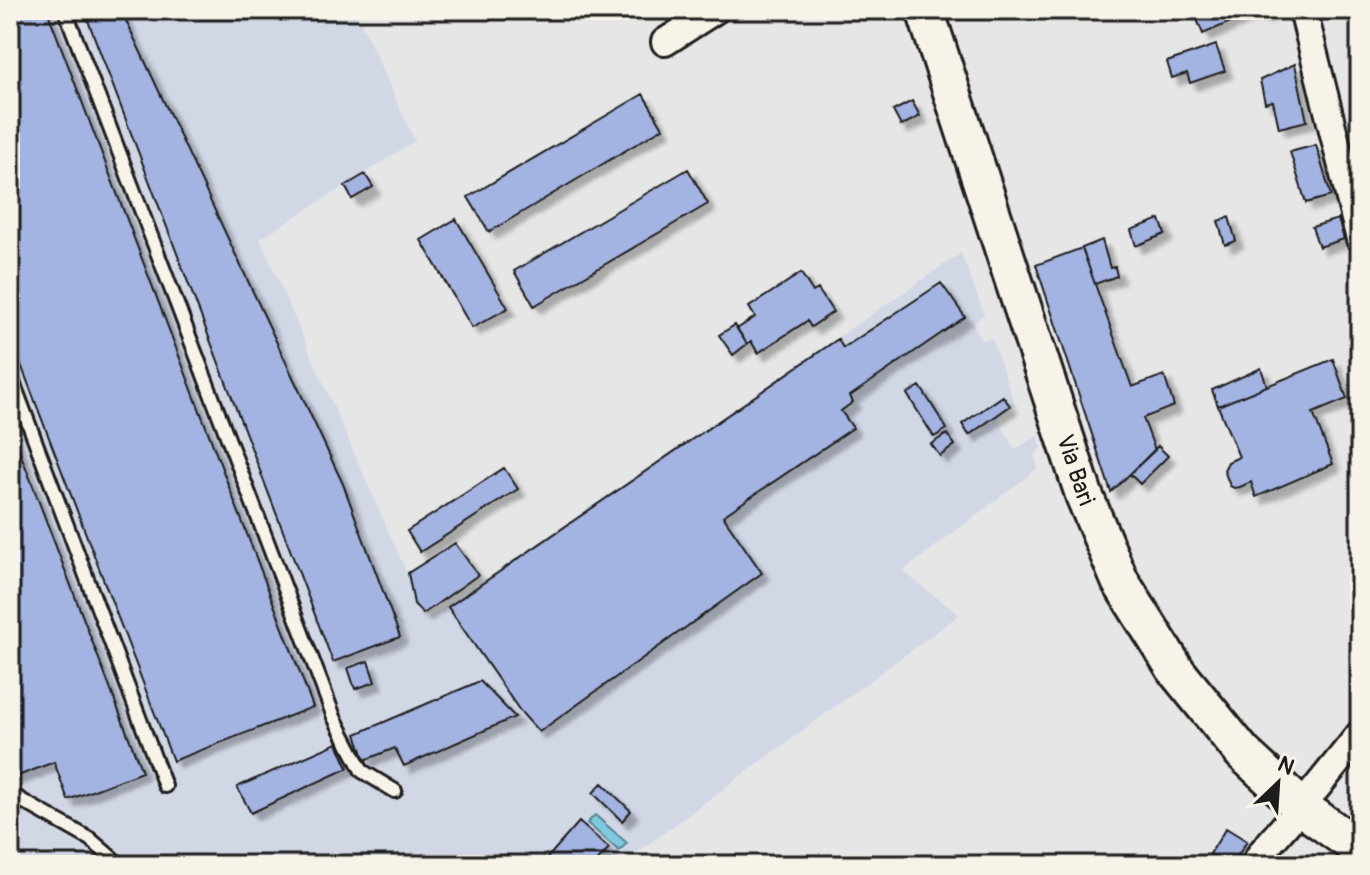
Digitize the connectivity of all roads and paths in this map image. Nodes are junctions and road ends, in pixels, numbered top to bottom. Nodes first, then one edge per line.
1 (65, 10) edge
2 (715, 10) edge
3 (925, 10) edge
4 (1303, 10) edge
5 (665, 42) dead end
6 (1360, 239) edge
7 (10, 374) edge
8 (1360, 734) edge
9 (165, 786) dead end
10 (10, 791) edge
11 (395, 791) dead end
12 (1301, 807) junction
13 (1360, 849) edge
14 (120, 865) edge
15 (1254, 865) edge

1 - 11 lane
2 - 5 street
3 - 12 main road, Via Bari
4 - 6 street
7 - 9 lane
8 - 12 street
10 - 14 lane
12 - 13 main road, Via Bari
12 - 15 street

